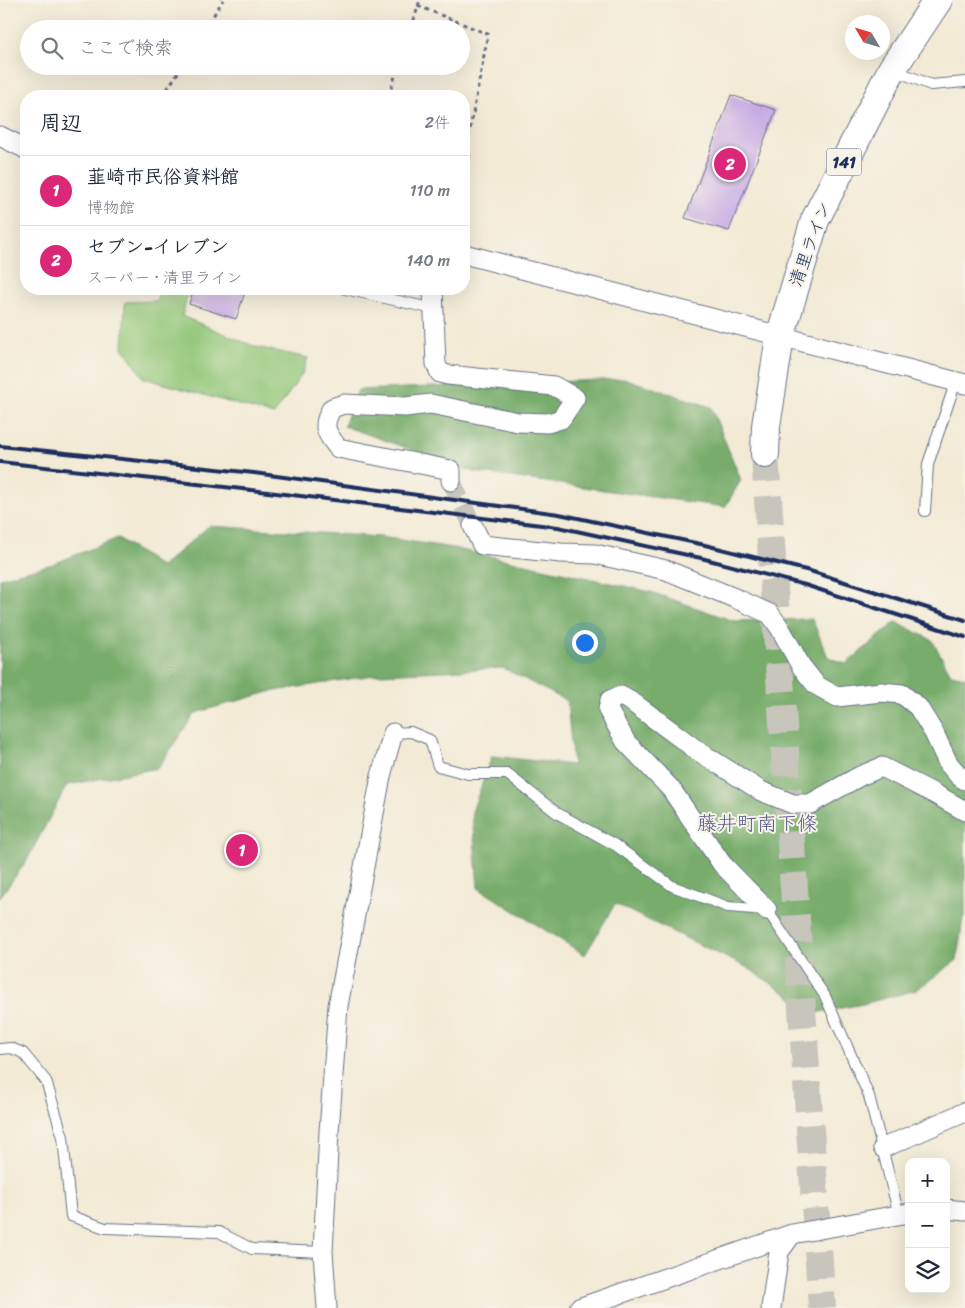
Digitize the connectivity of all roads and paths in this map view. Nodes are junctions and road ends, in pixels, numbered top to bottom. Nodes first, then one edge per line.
1 (223, 0) edge
2 (420, 0) edge
3 (938, 0) edge
4 (418, 6) junction
5 (211, 20) edge
6 (414, 20) edge
7 (453, 20) edge
8 (470, 27) edge
9 (892, 69) junction
10 (176, 75) edge
11 (395, 75) edge
12 (965, 82) edge
13 (167, 90) edge
14 (390, 90) edge
15 (470, 126) edge
16 (0, 136) edge
17 (20, 146) edge
18 (470, 256) edge
19 (372, 295) edge
20 (433, 295) edge
21 (434, 309) junction
22 (780, 337) junction
23 (960, 383) edge
24 (766, 454) tunnel mouth
25 (451, 481) tunnel mouth
26 (925, 511) dead end
27 (473, 526) tunnel mouth
28 (394, 733) joint
29 (965, 780) edge
30 (965, 811) edge
31 (767, 910) junction
32 (0, 1049) edge
33 (965, 1112) edge
34 (883, 1148) junction
35 (950, 1209) edge
36 (965, 1211) edge
37 (904, 1214) edge
38 (792, 1234) junction
39 (323, 1252) junction
40 (327, 1308) edge
41 (579, 1308) edge
42 (771, 1308) edge

1 - 5 path
2 - 4 path
3 - 9 highway, 清里ライン / 141
4 - 6 path
4 - 7 path
8 - 15 path
9 - 12 lane
9 - 22 highway, 清里ライン / 141
10 - 13 path
11 - 14 path
16 - 17 street
18 - 22 street
19 - 21 lane
20 - 21 street
21 - 25 street
22 - 23 street
22 - 24 highway, 清里ライン / 141
23 - 26 lane
27 - 29 street
28 - 31 lane
28 - 39 street
30 - 31 street
31 - 34 lane
32 - 39 lane
33 - 34 street
34 - 37 lane
35 - 36 street
37 - 38 street
38 - 41 street
38 - 42 street
39 - 40 street

